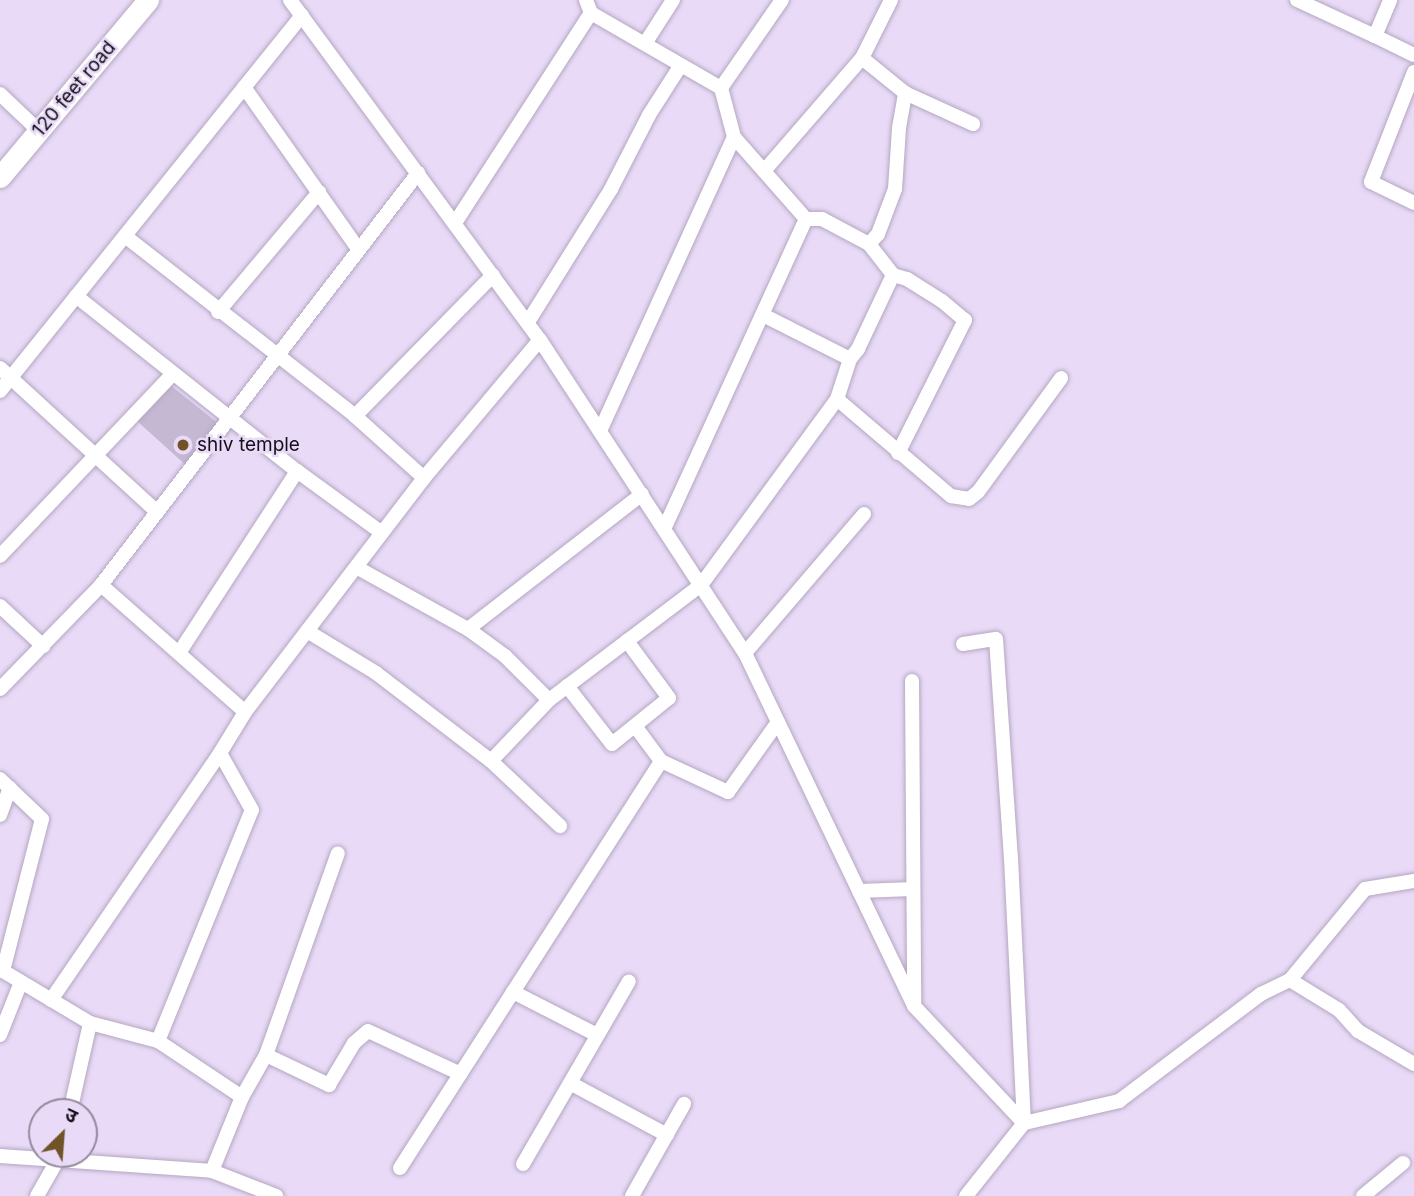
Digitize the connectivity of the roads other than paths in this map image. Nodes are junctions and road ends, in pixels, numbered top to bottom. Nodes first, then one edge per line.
1 (148, 0) edge
2 (290, 0) edge
3 (673, 0) edge
4 (782, 0) edge
5 (891, 0) edge
6 (1297, 0) edge
7 (1390, 0) edge
8 (588, 6) edge
9 (302, 15) junction
10 (1375, 36) junction
11 (646, 42) junction
12 (1414, 55) edge
13 (862, 58) junction
14 (681, 65) junction
15 (1414, 72) edge
16 (244, 87) junction
17 (721, 88) junction
18 (0, 93) edge
19 (905, 93) junction
20 (973, 124) dead end
21 (39, 131) junction
22 (734, 137) junction
23 (764, 172) junction
24 (418, 173) junction
25 (0, 177) edge
26 (319, 192) junction
27 (1414, 203) edge
28 (806, 219) junction
29 (455, 223) junction
30 (125, 236) junction
31 (869, 244) junction
32 (359, 250) junction
33 (493, 275) junction
34 (893, 275) junction
35 (76, 296) junction
36 (218, 312) junction
37 (763, 314) junction
38 (528, 322) junction
39 (540, 340) junction
40 (277, 356) junction
41 (850, 359) junction
42 (5, 372) edge
43 (173, 374) junction
44 (1061, 378) dead end
45 (0, 391) edge
46 (837, 399) junction
47 (355, 416) junction
48 (230, 417) junction
49 (600, 431) junction
50 (898, 453) junction
51 (96, 456) junction
52 (297, 471) junction
53 (424, 478) junction
54 (642, 494) junction
55 (157, 512) junction
56 (864, 514) dead end
57 (664, 529) junction
58 (382, 533) junction
59 (0, 556) edge
60 (356, 567) junction
61 (102, 584) junction
62 (701, 585) junction
63 (0, 606) edge
64 (468, 629) junction
65 (307, 631) junction
66 (627, 641) junction
67 (963, 644) dead end
68 (43, 646) junction
69 (179, 653) junction
70 (745, 653) junction
71 (912, 681) dead end
72 (567, 686) junction
73 (0, 689) edge
74 (549, 700) junction
75 (245, 712) junction
76 (778, 722) junction
77 (635, 726) junction
78 (220, 753) junction
79 (491, 761) junction
80 (661, 761) junction
81 (5, 783) edge
82 (0, 815) edge
83 (560, 826) dead end
84 (338, 853) dead end
85 (1414, 881) edge
86 (913, 889) junction
87 (859, 891) junction
88 (1290, 980) junction
89 (629, 981) dead end
90 (20, 982) junction
91 (513, 992) junction
92 (51, 1000) junction
93 (914, 1006) junction
94 (90, 1023) junction
95 (0, 1035) edge
96 (597, 1035) junction
97 (158, 1041) junction
98 (266, 1055) junction
99 (1414, 1064) edge
100 (461, 1074) junction
101 (570, 1083) junction
102 (242, 1097) junction
103 (73, 1098) edge
104 (684, 1104) dead end
105 (1024, 1123) junction
106 (667, 1135) junction
107 (0, 1156) edge
108 (28, 1156) edge
109 (98, 1160) edge
110 (1403, 1163) dead end
111 (523, 1164) dead end
112 (54, 1168) edge
113 (400, 1168) dead end
114 (212, 1171) junction
115 (37, 1196) edge
116 (276, 1196) edge
117 (632, 1196) edge
118 (966, 1196) edge
119 (1363, 1196) edge

1 - 21 street, 120 feet road
2 - 9 street
3 - 11 street
4 - 17 street
5 - 13 street
6 - 10 street
7 - 10 street
8 - 11 street
8 - 29 street
9 - 16 street
9 - 24 street
10 - 12 street
11 - 14 street
13 - 19 street
13 - 23 street
14 - 17 street
14 - 38 street
15 - 27 street
16 - 26 street
16 - 30 street
17 - 22 street
18 - 21 street
19 - 20 street
19 - 31 street
21 - 25 street, 120 feet road
22 - 23 street
22 - 49 street
23 - 28 street
24 - 29 street
24 - 32 street
26 - 32 street
26 - 36 street
28 - 31 street
28 - 37 street
29 - 33 street
30 - 35 street
30 - 36 street
31 - 34 street
32 - 40 street
33 - 38 street
33 - 47 street
34 - 41 street
34 - 50 street
35 - 42 street
35 - 43 street
36 - 40 street
37 - 41 street
37 - 57 street
38 - 39 street
39 - 49 street
39 - 53 street
40 - 47 street
40 - 48 street
41 - 46 street
42 - 45 street
42 - 51 street
43 - 48 street
43 - 51 street
44 - 50 street
46 - 50 street
46 - 62 street
47 - 53 street
48 - 52 street
48 - 55 street
49 - 54 street
51 - 55 street
51 - 59 street
52 - 58 street
52 - 69 street
53 - 58 street
54 - 57 street
54 - 64 street
55 - 61 street
56 - 70 street
57 - 62 street
58 - 60 street
60 - 64 street
60 - 65 street
61 - 68 street
61 - 69 street
62 - 66 street
62 - 70 street
63 - 68 street
64 - 74 street
65 - 75 street
65 - 79 street
66 - 72 street
66 - 77 street
67 - 105 street
68 - 73 street
69 - 75 street
70 - 76 street
71 - 86 street
72 - 74 street
72 - 77 street
74 - 79 street
75 - 78 street
76 - 80 street
76 - 87 street
77 - 80 street
78 - 92 street
78 - 97 street
79 - 83 street
80 - 91 street
81 - 82 street
81 - 90 street
84 - 98 street
85 - 88 street
86 - 87 street
86 - 93 street
87 - 93 street
88 - 99 street
88 - 105 street
89 - 96 street
90 - 92 street
90 - 95 street
91 - 96 street
91 - 100 street
92 - 94 street
93 - 105 street
94 - 97 street
94 - 103 street
96 - 101 street
97 - 102 street
98 - 100 street
98 - 102 street
100 - 113 street
101 - 106 street
101 - 111 street
102 - 114 street
104 - 106 street
105 - 118 street
106 - 117 street
107 - 108 street
109 - 114 street
110 - 119 street
112 - 115 street
114 - 116 street

